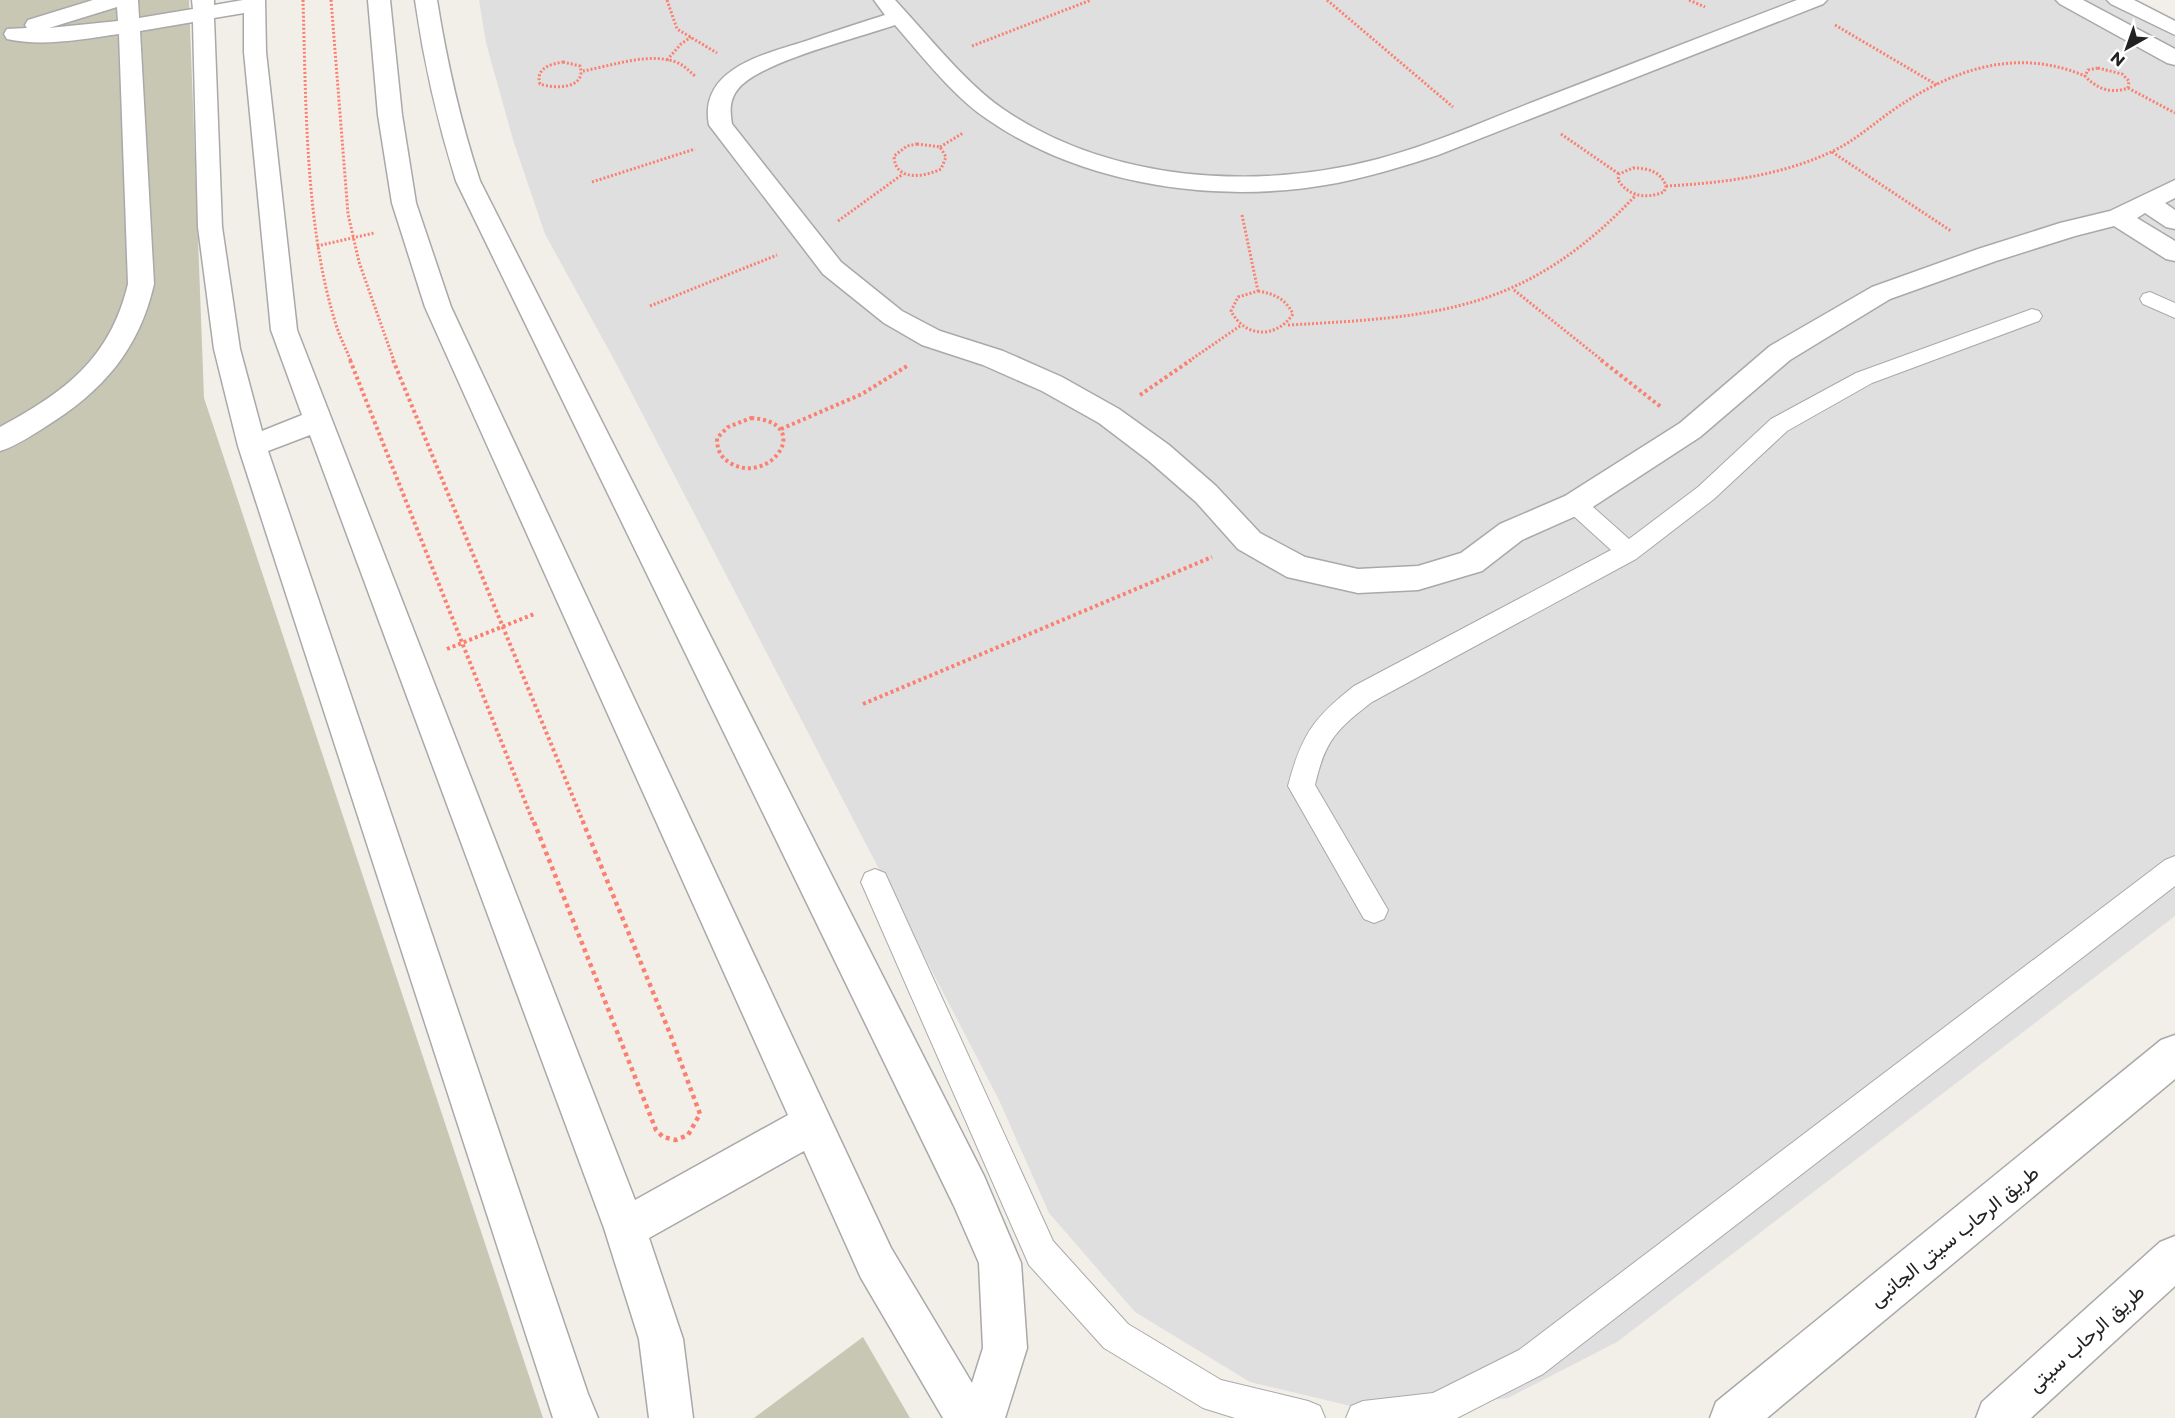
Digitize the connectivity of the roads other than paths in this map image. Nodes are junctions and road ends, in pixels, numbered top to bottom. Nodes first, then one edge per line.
1 (119, 0) edge
2 (127, 0) edge
3 (379, 0) edge
4 (426, 0) edge
5 (2067, 0) edge
6 (2118, 0) edge
7 (254, 2) edge
8 (1809, 3) edge
9 (203, 6) edge
10 (891, 9) edge
11 (128, 27) junction
12 (2175, 29) edge
13 (8, 36) edge
14 (2175, 58) edge
15 (2175, 188) edge
16 (2147, 203) junction
17 (2118, 218) junction
18 (2175, 220) edge
19 (2175, 253) edge
20 (2150, 299) dead end
21 (2175, 311) edge
22 (2032, 316) dead end
23 (318, 420) junction
24 (0, 440) edge
25 (252, 446) junction
26 (1575, 504) junction
27 (1629, 552) junction
28 (2175, 869) edge
29 (875, 882) dead end
30 (1374, 910) dead end
31 (2175, 1054) edge
32 (812, 1124) junction
33 (625, 1228) junction
34 (2175, 1257) edge
35 (576, 1418) edge
36 (671, 1418) edge
37 (968, 1418) edge
38 (983, 1418) edge
39 (1308, 1418) edge
40 (1363, 1418) edge
41 (1732, 1418) edge
42 (1998, 1418) edge

1 - 13 street
2 - 11 street
3 - 32 street
4 - 38 street
5 - 14 street
6 - 12 street
7 - 9 street
7 - 23 street
8 - 10 street
9 - 11 street
9 - 25 street
10 - 26 street
11 - 13 street
11 - 24 street
15 - 16 street
16 - 17 street
16 - 18 street
17 - 19 street
17 - 26 street
20 - 21 lane
22 - 27 lane
23 - 25 street
23 - 33 street
25 - 35 street
26 - 27 lane
27 - 30 lane
28 - 40 lane
29 - 39 lane
31 - 41 street, طريق الرحاب سيتى الجانبى
32 - 33 street
32 - 37 street
33 - 36 street
34 - 42 street, طريق الرحاب سيتى

